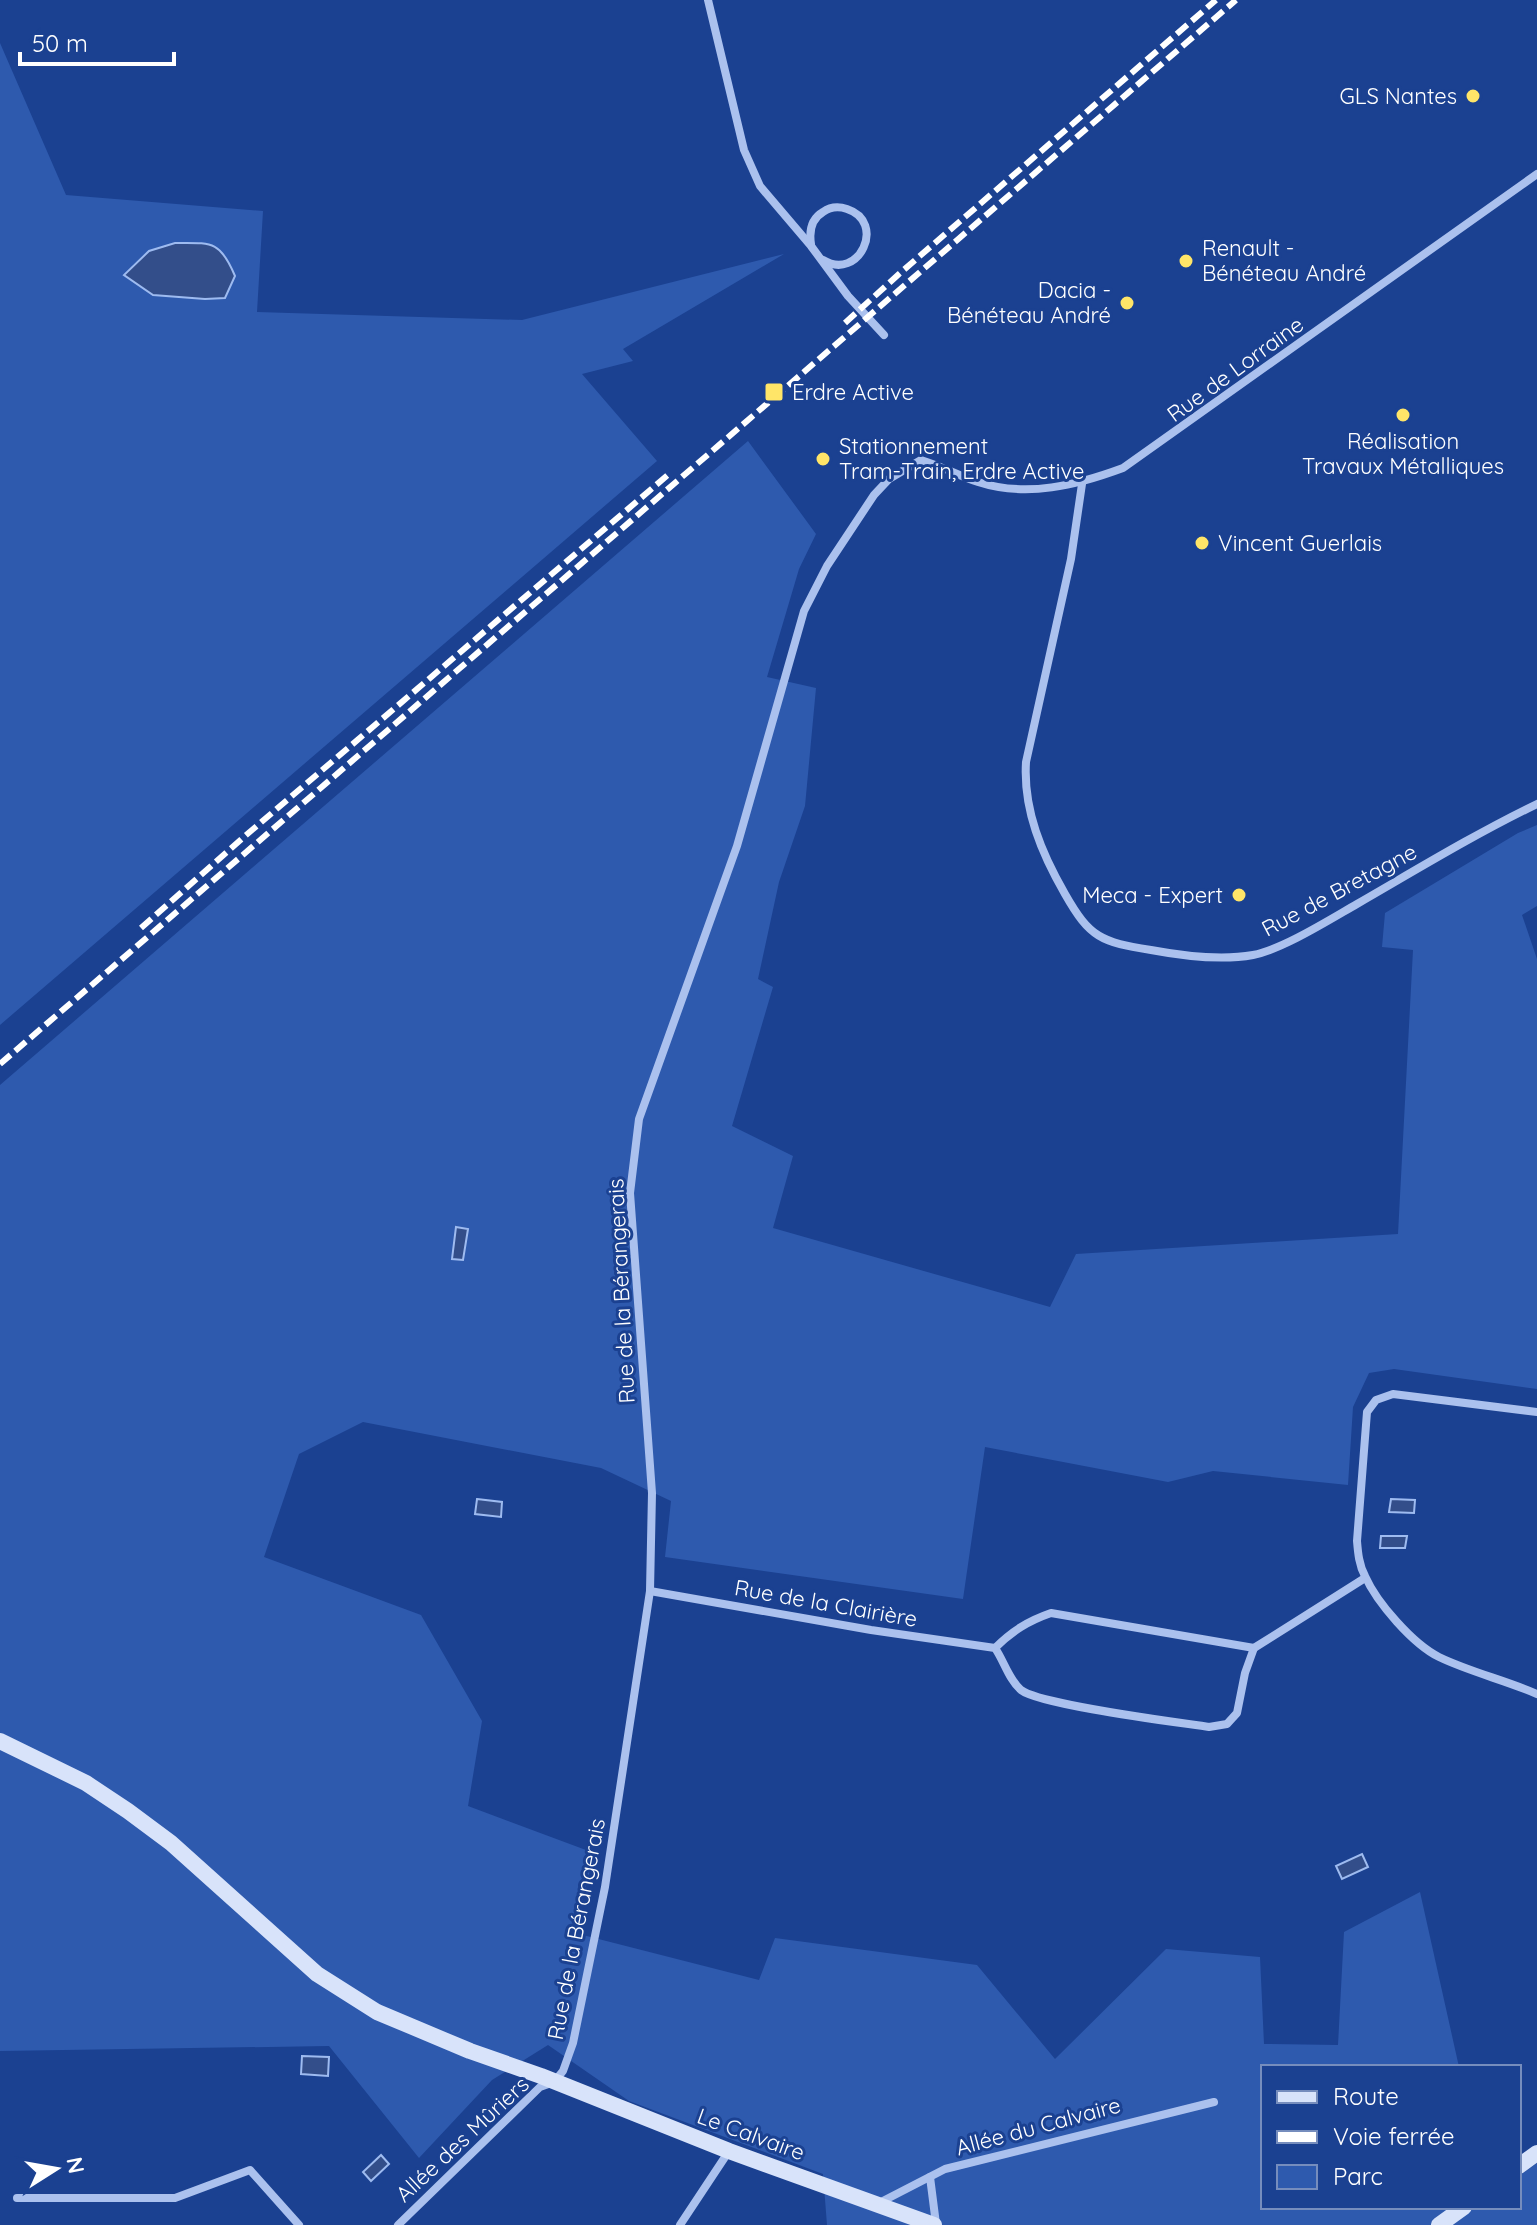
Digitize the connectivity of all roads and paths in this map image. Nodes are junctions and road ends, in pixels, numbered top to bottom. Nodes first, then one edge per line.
1 (708, 0) edge
2 (1537, 174) edge
3 (811, 246) junction
4 (819, 258) junction
5 (884, 335) dead end
6 (921, 460) joint
7 (1082, 484) junction
8 (1537, 804) edge
9 (1537, 1412) edge
10 (1365, 1578) junction
11 (650, 1591) junction
12 (995, 1648) junction
13 (1254, 1648) junction
14 (1537, 1694) edge
15 (0, 1741) edge
16 (554, 2082) junction
17 (1214, 2102) dead end
18 (729, 2151) junction
19 (930, 2177) junction
20 (17, 2198) dead end
21 (878, 2203) junction
22 (1461, 2209) edge
23 (299, 2225) edge
24 (398, 2225) edge
25 (680, 2225) edge
26 (935, 2225) edge
27 (1439, 2225) edge

1 - 3 street
2 - 7 street, Rue de Lorraine
3 - 4 street
3 - 4 street
4 - 5 street
6 - 7 street, Rue de Lorraine
6 - 11 street, Rue de la Bérangerais
7 - 8 street, Rue de Bretagne
9 - 10 street
10 - 13 street
10 - 14 street
11 - 12 street, Rue de la Clairière
11 - 16 street, Rue de la Bérangerais
12 - 13 street
12 - 13 street
15 - 16 street, Le Calvaire
16 - 18 street, Le Calvaire
16 - 24 street, Allée des Mûriers
17 - 19 street, Allée du Calvaire
18 - 21 street, Le Calvaire
18 - 25 street
19 - 21 street, Allée du Calvaire
19 - 26 street
20 - 23 street
21 - 26 street, Le Calvaire
22 - 27 street

